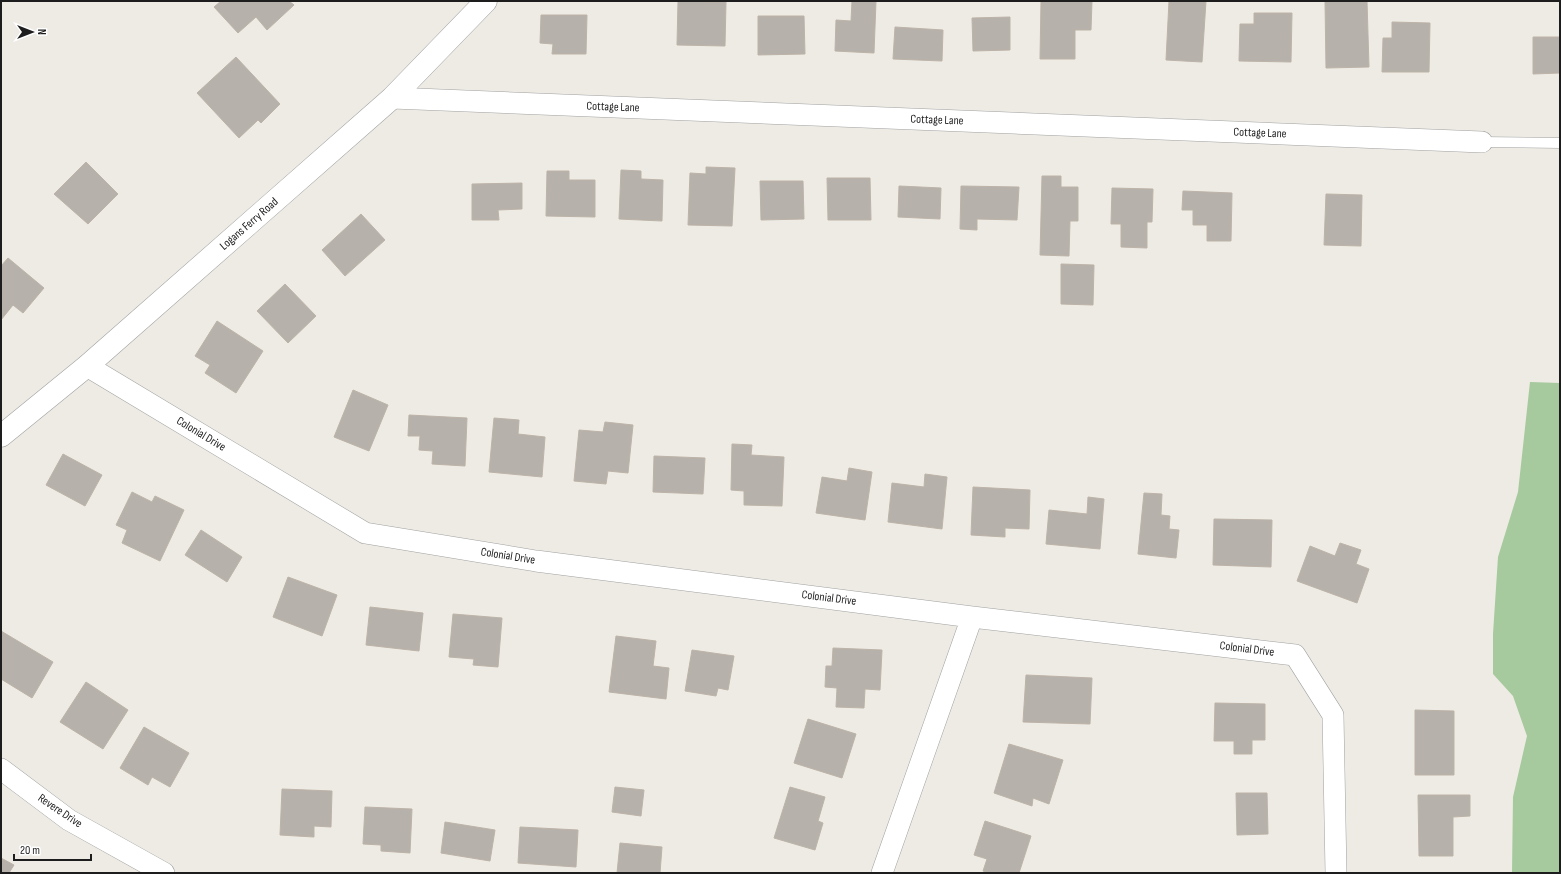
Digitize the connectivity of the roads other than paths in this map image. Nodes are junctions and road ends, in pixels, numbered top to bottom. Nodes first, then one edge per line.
1 (486, 1) edge
2 (392, 98) junction
3 (1482, 142) joint
4 (1560, 143) edge
5 (87, 366) junction
6 (1, 436) edge
7 (972, 617) junction
8 (1, 769) edge
9 (164, 873) edge
10 (882, 873) edge
11 (1336, 873) edge

1 - 2 street, Logans Ferry Road
2 - 3 street, Cottage Lane
2 - 5 street, Logans Ferry Road
3 - 4 lane
5 - 6 street, Logans Ferry Road
5 - 7 street, Colonial Drive
7 - 10 street
7 - 11 street, Colonial Drive
8 - 9 street, Revere Drive

